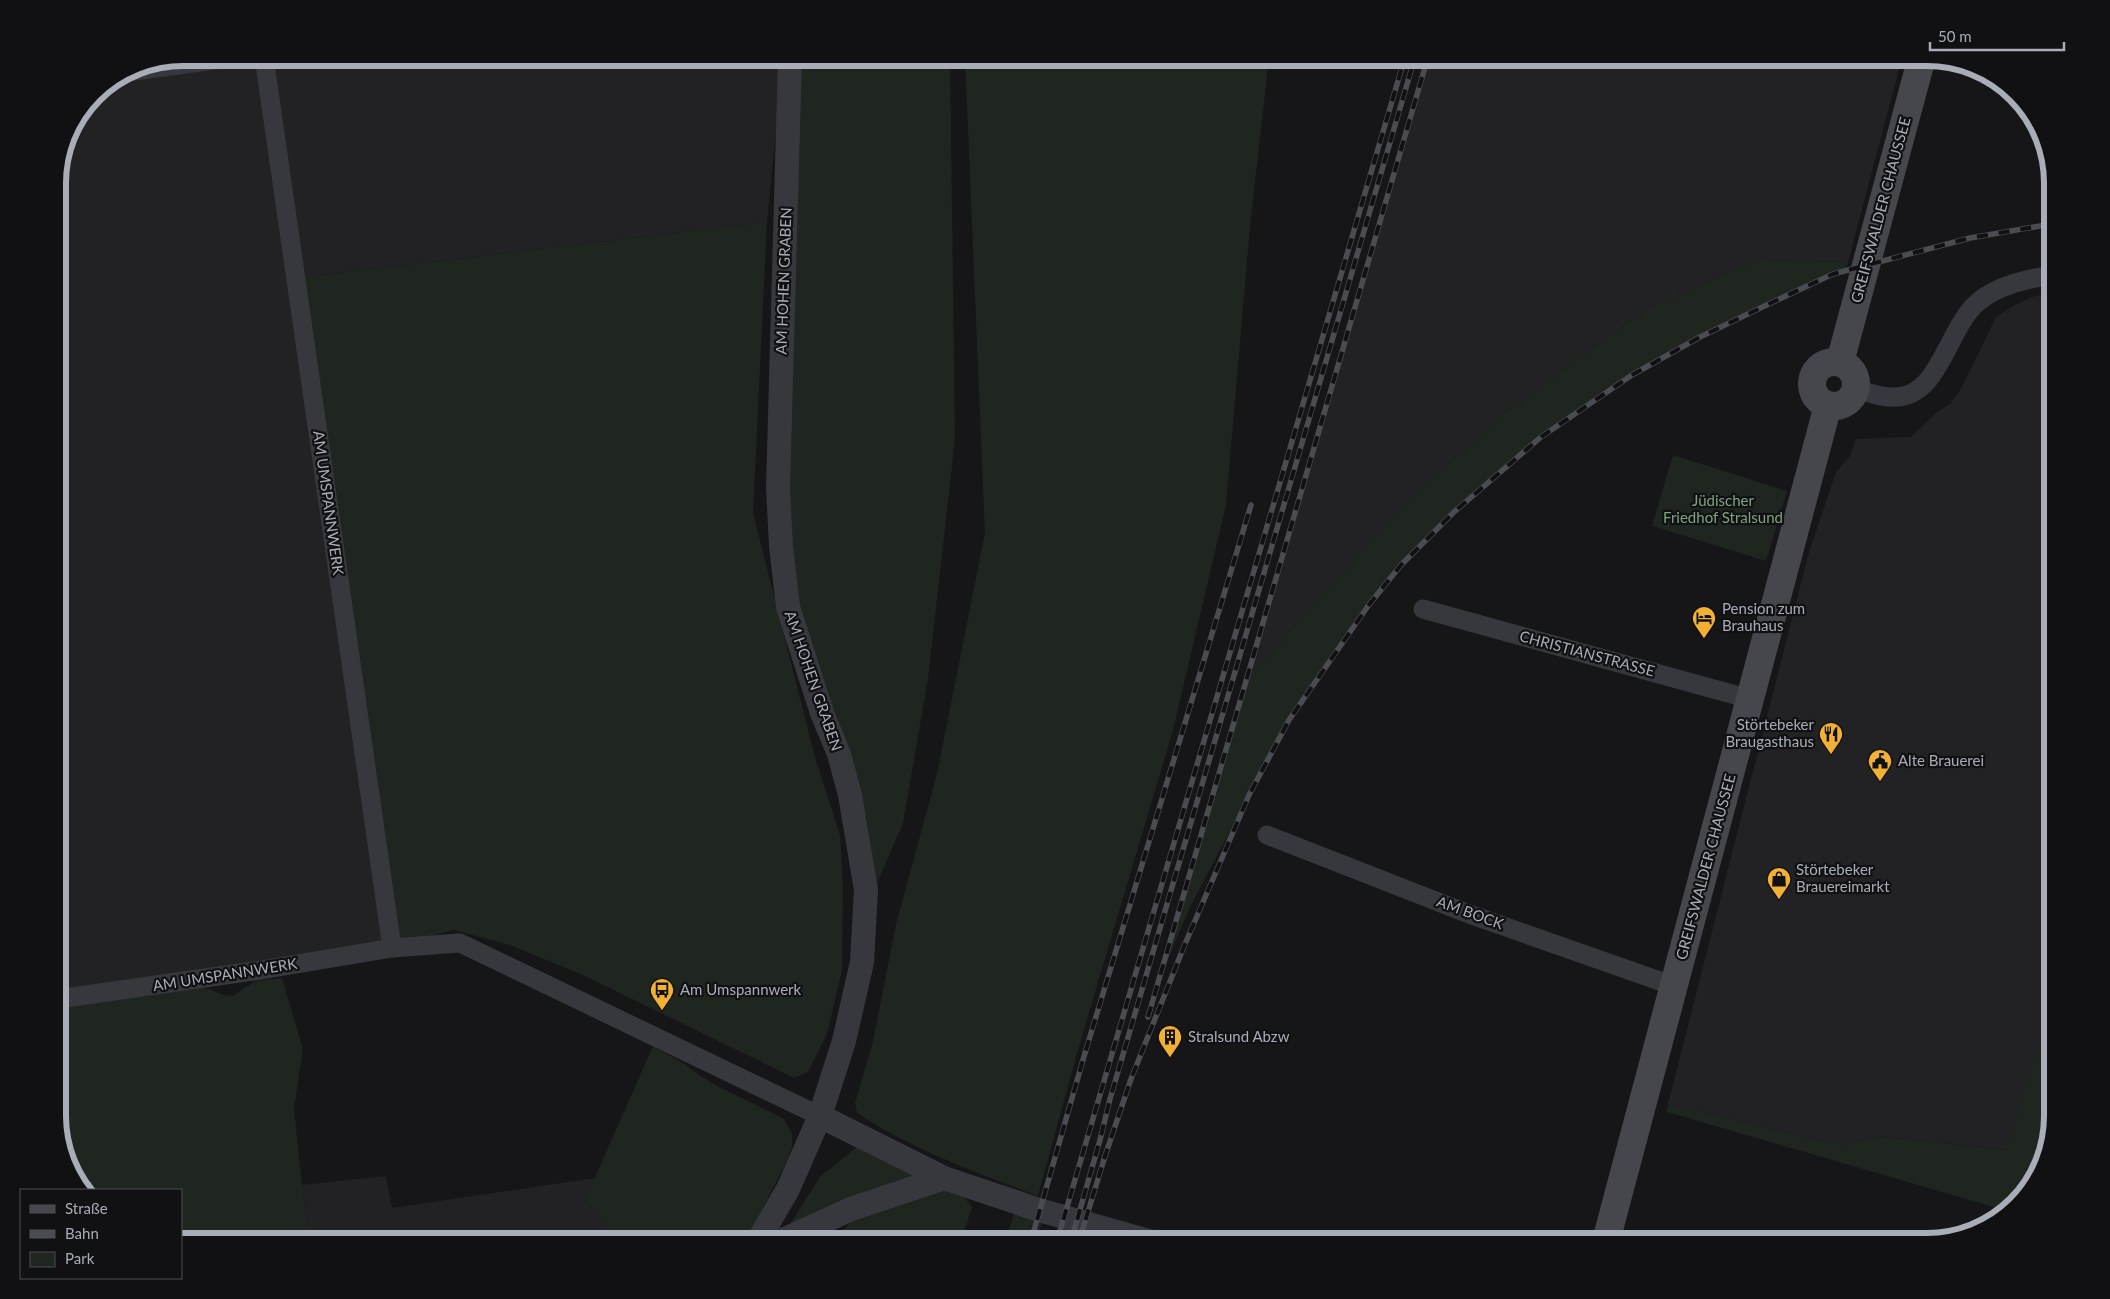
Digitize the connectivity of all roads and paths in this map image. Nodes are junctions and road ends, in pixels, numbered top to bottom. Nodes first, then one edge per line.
1 (265, 66) edge
2 (790, 66) edge
3 (1920, 66) edge
4 (2044, 277) edge
5 (1840, 362) junction
6 (1856, 389) junction
7 (1828, 405) junction
8 (1423, 609) dead end
9 (1750, 699) junction
10 (1267, 835) dead end
11 (392, 948) junction
12 (1674, 986) junction
13 (66, 998) edge
14 (820, 1116) junction
15 (944, 1178) junction
16 (763, 1233) edge
17 (799, 1233) edge
18 (1118, 1233) edge
19 (1608, 1233) edge

1 - 11 street, AM UMSPANNWERK
2 - 14 street, AM HOHEN GRABEN
3 - 5 main road, GREIFSWALDER CHAUSSEE
4 - 6 street
5 - 6 main road
5 - 7 main road
6 - 7 main road
7 - 9 main road, GREIFSWALDER CHAUSSEE
8 - 9 street, CHRISTIANSTRASSE
9 - 12 main road, GREIFSWALDER CHAUSSEE
10 - 12 street, AM BOCK
11 - 13 street, AM UMSPANNWERK
11 - 14 street, AM UMSPANNWERK
12 - 19 main road, GREIFSWALDER CHAUSSEE
14 - 15 street
14 - 16 street, AM HOHEN GRABEN
15 - 17 street
15 - 18 street

